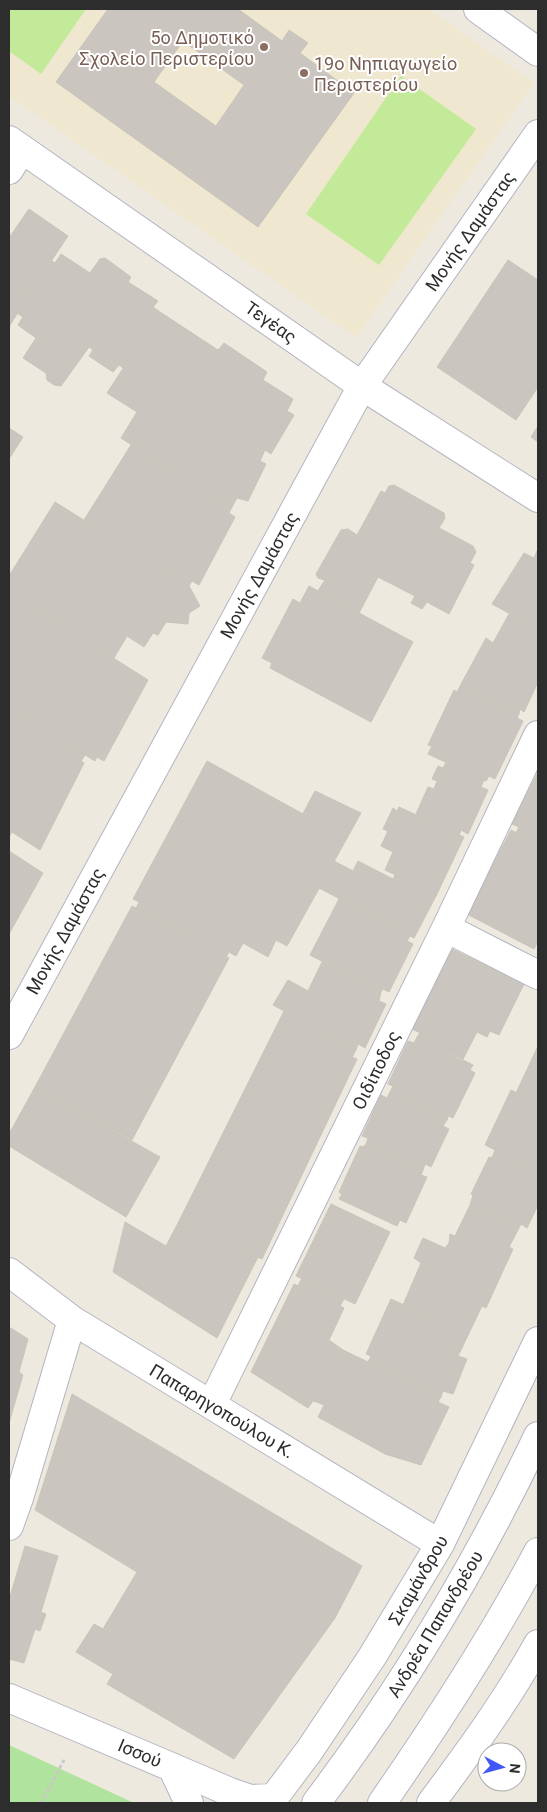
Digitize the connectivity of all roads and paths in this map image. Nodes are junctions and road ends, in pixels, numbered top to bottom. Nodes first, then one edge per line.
1 (478, 9) edge
2 (538, 52) edge
3 (538, 134) edge
4 (13, 153) edge
5 (362, 386) junction
6 (538, 498) edge
7 (538, 735) edge
8 (446, 928) junction
9 (538, 975) edge
10 (9, 1035) edge
11 (9, 1272) edge
12 (72, 1320) junction
13 (538, 1341) edge
14 (212, 1404) junction
15 (538, 1436) edge
16 (9, 1526) edge
17 (440, 1544) junction
18 (538, 1552) edge
19 (538, 1644) edge
20 (9, 1698) edge
21 (81, 1728) junction
22 (172, 1766) junction
23 (272, 1801) edge
24 (41, 1803) edge
25 (189, 1803) edge
26 (316, 1803) edge
27 (382, 1803) edge
28 (431, 1803) edge

1 - 2 street
3 - 5 street, Μονής Δαμάστας
4 - 5 street, Τεγέας
5 - 6 street, Τεγέας
5 - 10 street, Μονής Δαμάστας
7 - 8 street, Οιδίποδος
8 - 9 street
8 - 14 street, Οιδίποδος
11 - 12 street, Παπαρηγοπούλου Κ.
12 - 14 street, Παπαρηγοπούλου Κ.
12 - 16 street
13 - 17 street, Σκαμάνδρου
14 - 17 street, Παπαρηγοπούλου Κ.
15 - 26 street, Ανδρέα Παπανδρέου
17 - 23 street, Σκαμάνδρου
18 - 27 street
19 - 28 street
20 - 21 street, Ισσού
21 - 22 street, Ισσού
21 - 24 path
22 - 23 street, Ισσού
22 - 25 street

